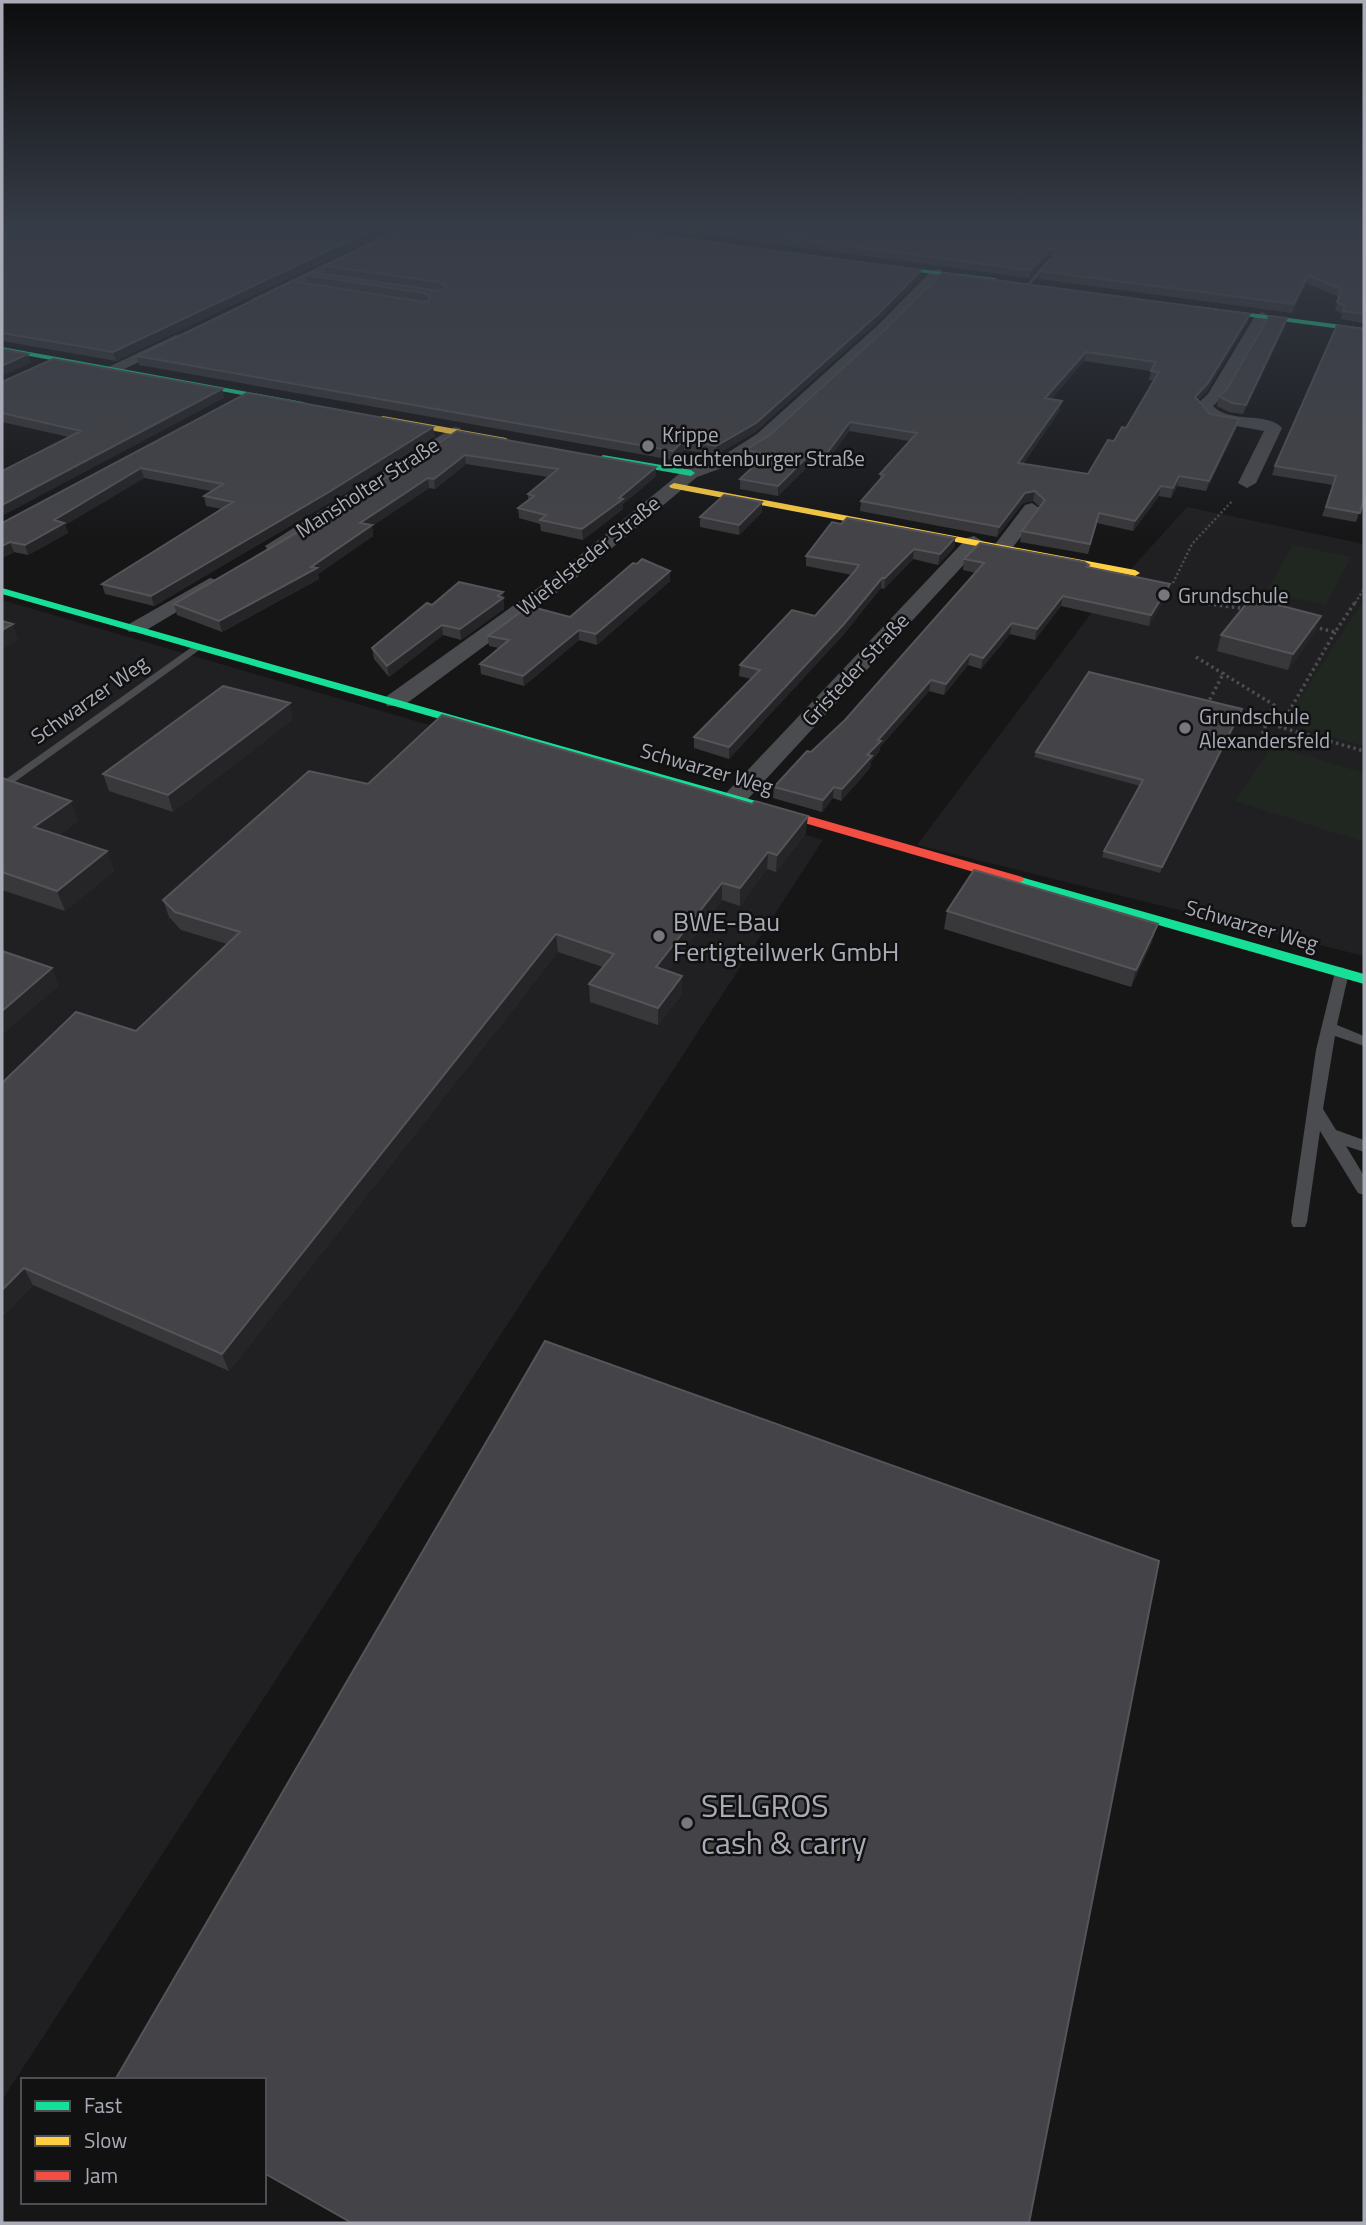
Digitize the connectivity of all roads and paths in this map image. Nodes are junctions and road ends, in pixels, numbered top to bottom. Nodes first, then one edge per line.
1 (880, 331) edge
2 (1253, 331) edge
3 (191, 332) edge
4 (2, 349) edge
5 (56, 359) junction
6 (112, 369) junction
7 (34, 370) edge
8 (247, 394) junction
9 (225, 405) edge
10 (325, 408) edge
11 (363, 415) edge
12 (454, 432) junction
13 (516, 443) edge
14 (591, 456) edge
15 (691, 473) junction
16 (1247, 484) joint
17 (674, 486) junction
18 (1032, 509) edge
19 (974, 542) junction
20 (1003, 547) junction
21 (256, 557) edge
22 (232, 571) edge
23 (1135, 573) dead end
24 (1173, 583) edge
25 (1364, 589) edge
26 (2, 591) edge
27 (1208, 604) dead end
28 (1250, 610) edge
29 (1311, 626) edge
30 (136, 628) junction
31 (1335, 632) junction
32 (200, 646) junction
33 (1195, 657) dead end
34 (1224, 672) junction
35 (395, 701) junction
36 (1207, 705) edge
37 (1259, 741) dead end
38 (1364, 751) edge
39 (2, 786) edge
40 (736, 797) junction
41 (1342, 972) junction
42 (1364, 979) edge
43 (1329, 1028) junction
44 (1364, 1041) edge
45 (1315, 1109) junction
46 (1332, 1135) junction
47 (1364, 1146) edge
48 (1364, 1189) edge
49 (1299, 1222) dead end

1 - 15 street, Wiefelsteder Straße
2 - 16 street
3 - 6 street
4 - 5 street
5 - 6 street
5 - 7 street
6 - 8 street
8 - 9 street
8 - 10 street
11 - 12 street
12 - 13 street
12 - 21 street, Mansholter Straße
14 - 15 street
15 - 17 street, Wiefelsteder Straße
16 - 24 path
17 - 19 street
17 - 35 street, Wiefelsteder Straße
18 - 20 street
19 - 20 street
19 - 40 street, Gristeder Straße
20 - 23 street
22 - 30 street
25 - 31 path
26 - 30 street, Schwarzer Weg
27 - 28 path
29 - 31 path
30 - 32 street, Schwarzer Weg
31 - 38 path
32 - 35 street, Schwarzer Weg
32 - 39 lane, Schwarzer Weg
33 - 34 path
34 - 36 path
34 - 37 path
35 - 40 street, Schwarzer Weg
40 - 41 street, Schwarzer Weg
41 - 42 street, Schwarzer Weg
41 - 43 lane
43 - 44 lane
43 - 45 lane
45 - 46 lane
45 - 49 lane
46 - 47 lane
46 - 48 lane

